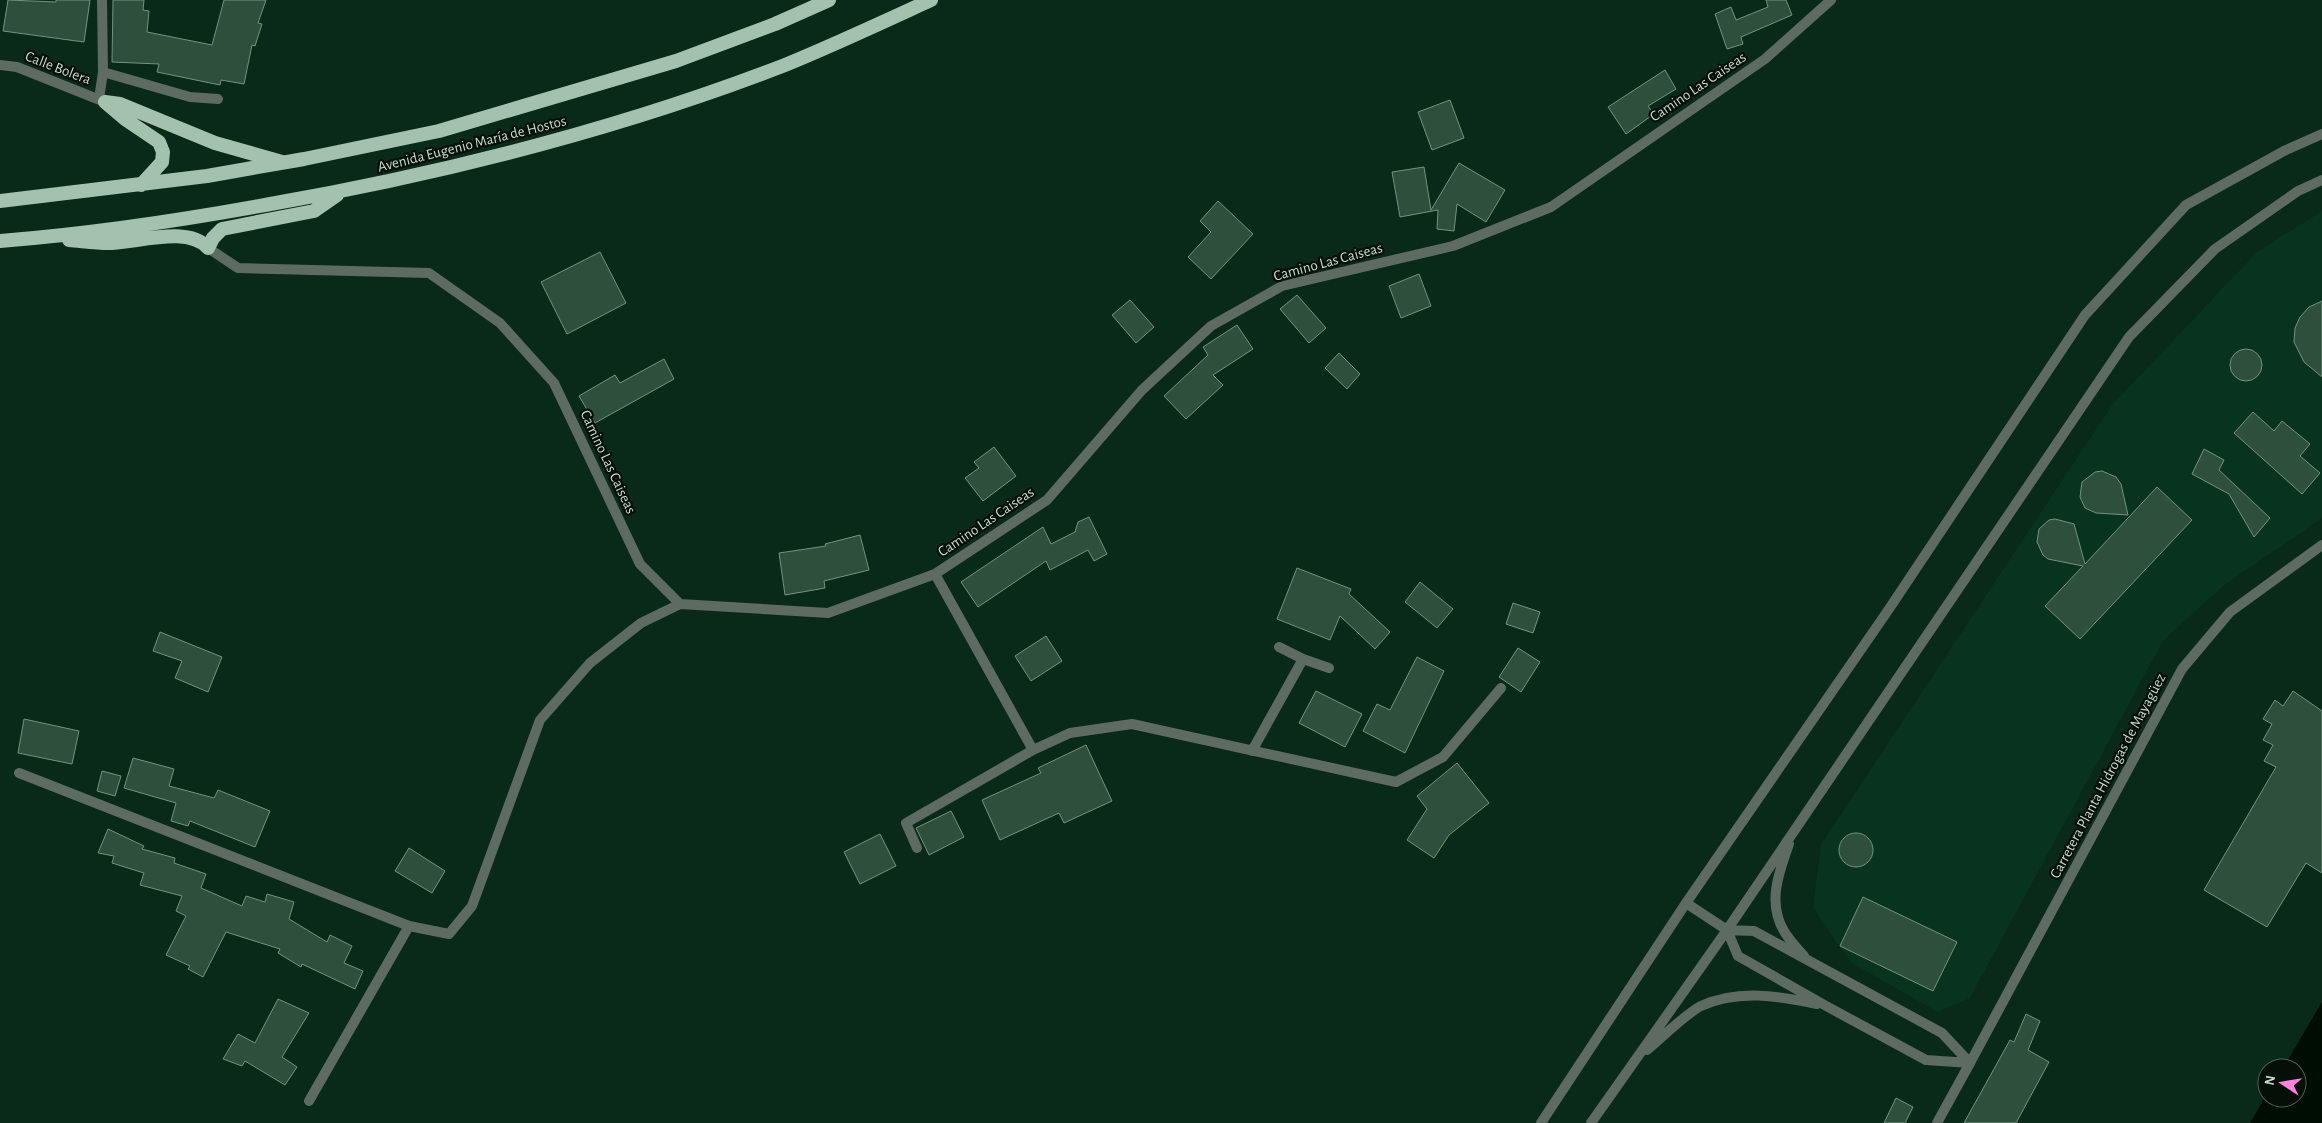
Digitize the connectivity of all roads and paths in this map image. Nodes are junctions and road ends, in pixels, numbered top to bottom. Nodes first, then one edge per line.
1 (102, 0) edge
2 (829, 0) edge
3 (931, 0) edge
4 (1831, 0) edge
5 (0, 65) edge
6 (103, 72) junction
7 (218, 98) dead end
8 (102, 101) junction
9 (2322, 134) edge
10 (285, 163) junction
11 (2322, 180) edge
12 (141, 185) junction
13 (341, 191) junction
14 (0, 201) edge
15 (39, 238) junction
16 (0, 241) edge
17 (208, 248) junction
18 (2322, 545) edge
19 (934, 574) junction
20 (680, 604) junction
21 (1279, 647) dead end
22 (1303, 659) junction
23 (1329, 668) dead end
24 (1501, 688) dead end
25 (1033, 750) junction
26 (1252, 751) junction
27 (19, 773) dead end
28 (1794, 830) junction
29 (917, 848) dead end
30 (1686, 903) junction
31 (408, 926) junction
32 (1727, 930) junction
33 (1807, 961) junction
34 (1828, 1007) junction
35 (1637, 1058) junction
36 (1970, 1063) junction
37 (309, 1101) dead end
38 (1541, 1123) edge
39 (1592, 1123) edge
40 (1937, 1123) edge

1 - 6 street
2 - 10 highway, Avenida Eugenio María de Hostos
3 - 13 highway, Avenida Eugenio María de Hostos
4 - 19 street, Camino Las Caiseas
5 - 8 street, Calle Bolera
6 - 7 street
6 - 8 street
8 - 10 highway
8 - 12 highway
9 - 30 street
10 - 12 highway, Avenida Eugenio María de Hostos
11 - 28 street
12 - 14 highway, Avenida Eugenio María de Hostos
13 - 15 highway, Avenida Eugenio María de Hostos
13 - 17 highway
15 - 16 highway, Avenida Eugenio María de Hostos
15 - 17 highway
17 - 20 street, Camino Las Caiseas
18 - 36 street, Carretera Planta Hidrogas de Mayagüez
19 - 20 street, Camino Las Caiseas
19 - 25 street
20 - 31 street
21 - 22 street
22 - 23 street
22 - 26 street
24 - 26 street
25 - 26 street
25 - 29 street
27 - 31 street
28 - 32 street
28 - 33 street
30 - 32 street
30 - 38 street
31 - 37 street
32 - 33 street
32 - 34 street
32 - 35 street
33 - 36 street
34 - 35 street
34 - 36 street
35 - 39 street
36 - 40 street, Carretera Planta Hidrogas de Mayagüez

